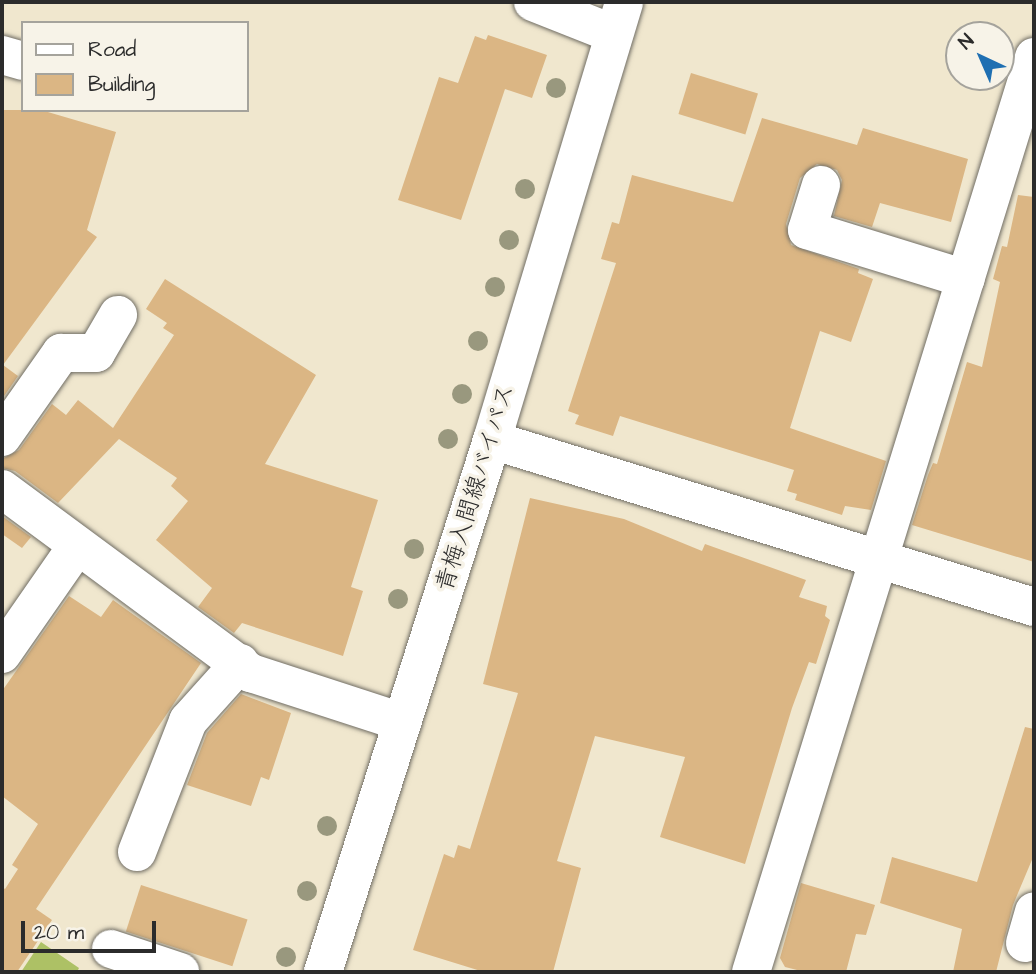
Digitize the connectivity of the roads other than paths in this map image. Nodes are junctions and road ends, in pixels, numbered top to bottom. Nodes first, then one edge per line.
1 (533, 2) edge
2 (619, 18) edge
3 (2, 55) edge
4 (1034, 57) edge
5 (21, 60) edge
6 (821, 185) dead end
7 (966, 278) junction
8 (118, 315) dead end
9 (2, 437) edge
10 (492, 440) junction
11 (2, 489) edge
12 (77, 546) junction
13 (880, 559) junction
14 (1034, 607) edge
15 (2, 654) edge
16 (240, 663) junction
17 (402, 722) junction
18 (137, 852) dead end
19 (111, 949) dead end
20 (180, 972) edge
21 (323, 972) edge
22 (751, 972) edge

1 - 2 street
2 - 10 street, 青梅入間線バイパス
3 - 5 street
4 - 7 street
6 - 7 street
7 - 13 street
8 - 9 street
10 - 13 street
10 - 17 street, 青梅入間線バイパス
11 - 12 street
12 - 15 street
12 - 16 street
13 - 14 street
13 - 22 street
16 - 17 street
16 - 18 street
17 - 21 street, 青梅入間線バイパス
19 - 20 street

